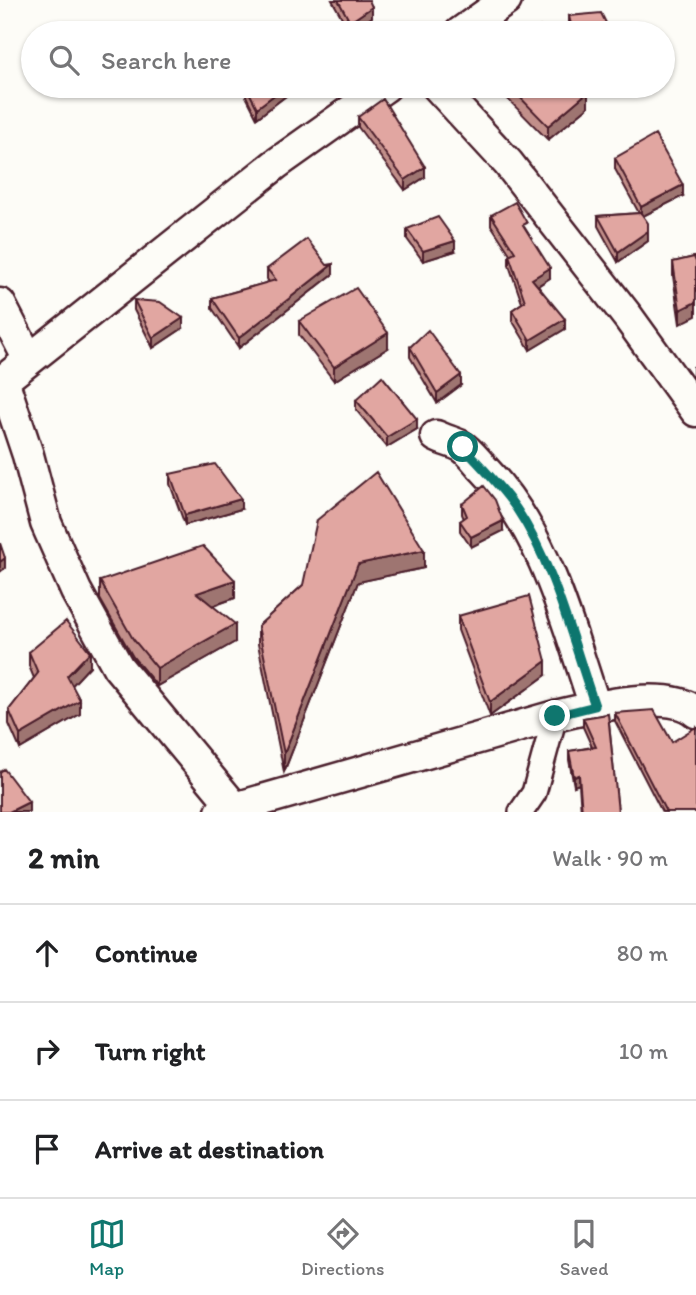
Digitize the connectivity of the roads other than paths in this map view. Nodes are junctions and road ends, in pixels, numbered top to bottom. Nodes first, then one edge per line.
1 (506, 0) edge
2 (477, 21) edge
3 (369, 98) edge
4 (448, 98) edge
5 (0, 304) edge
6 (28, 358) junction
7 (1, 382) edge
8 (696, 411) edge
9 (436, 436) dead end
10 (595, 706) junction
11 (696, 712) edge
12 (555, 716) junction
13 (227, 810) edge
14 (521, 812) edge

1 - 2 street
3 - 6 street
4 - 8 street
5 - 6 street
6 - 7 street
7 - 13 street
9 - 10 street
10 - 11 street
10 - 12 street
12 - 13 street
12 - 14 street

